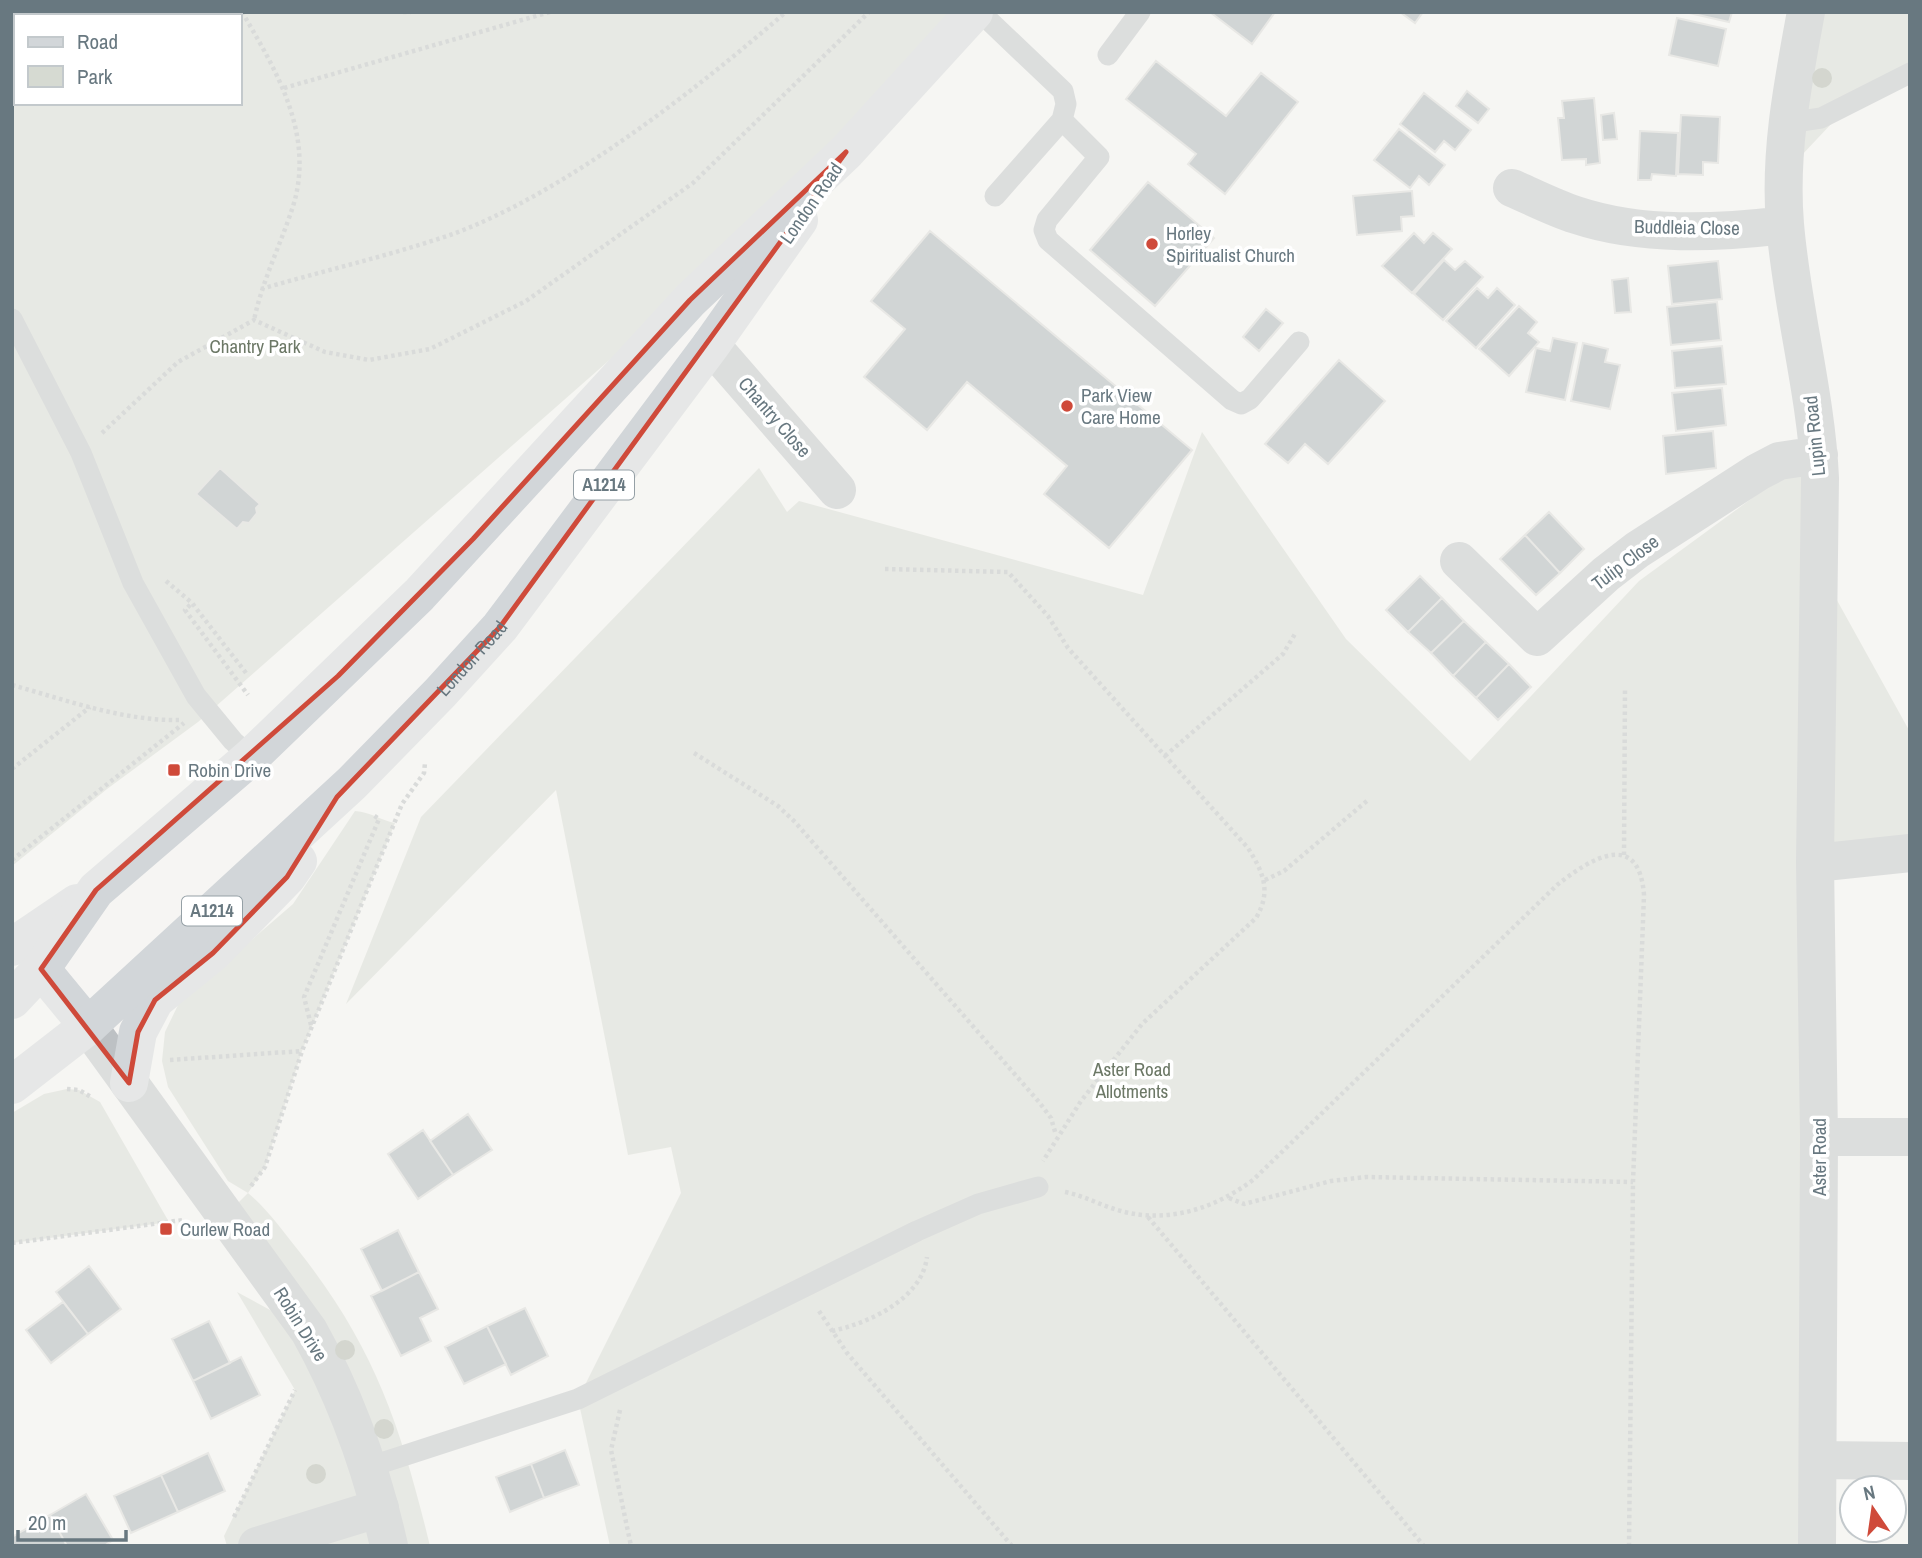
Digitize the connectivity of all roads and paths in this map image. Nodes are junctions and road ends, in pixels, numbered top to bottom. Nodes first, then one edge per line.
1 (242, 12) edge
2 (403, 12) edge
3 (411, 12) edge
4 (550, 12) edge
5 (786, 12) edge
6 (869, 12) edge
7 (974, 12) edge
8 (980, 12) edge
9 (1140, 12) edge
10 (1806, 12) edge
11 (1108, 55) dead end
12 (1910, 73) edge
13 (284, 88) junction
14 (1062, 120) junction
15 (1788, 123) junction
16 (846, 152) junction
17 (1512, 188) dead end
18 (995, 196) dead end
19 (1785, 225) junction
20 (261, 289) junction
21 (12, 319) edge
22 (254, 320) junction
23 (1299, 342) dead end
24 (711, 345) junction
25 (81, 453) junction
26 (1819, 455) junction
27 (837, 490) dead end
28 (1459, 561) dead end
29 (885, 569) dead end
30 (1295, 634) dead end
31 (246, 673) dead end
32 (12, 685) edge
33 (1625, 689) dead end
34 (248, 695) dead end
35 (91, 707) junction
36 (694, 753) dead end
37 (426, 754) dead end
38 (1165, 756) junction
39 (251, 757) junction
40 (12, 769) edge
41 (1368, 800) dead end
42 (353, 804) junction
43 (1910, 853) edge
44 (1623, 855) junction
45 (12, 860) edge
46 (1815, 863) junction
47 (1265, 880) junction
48 (27, 958) edge
49 (12, 1000) edge
50 (88, 1026) junction
51 (312, 1026) junction
52 (129, 1083) junction
53 (12, 1085) edge
54 (1057, 1136) junction
55 (1819, 1137) junction
56 (1910, 1137) edge
57 (1633, 1182) junction
58 (1038, 1187) junction
59 (1228, 1198) junction
60 (226, 1215) junction
61 (1148, 1217) junction
62 (917, 1231) junction
63 (12, 1243) edge
64 (805, 1285) junction
65 (832, 1331) junction
66 (621, 1378) junction
67 (295, 1390) dead end
68 (1819, 1460) junction
69 (1910, 1461) edge
70 (369, 1467) junction
71 (380, 1508) junction
72 (243, 1535) edge
73 (389, 1546) edge
74 (631, 1546) edge
75 (1012, 1546) edge
76 (1424, 1546) edge
77 (1629, 1546) edge
78 (1817, 1546) edge

1 - 13 path
2 - 3 path
4 - 13 path
5 - 20 path
6 - 22 path
7 - 16 main road, London Road / A1214
8 - 14 lane
9 - 11 lane
10 - 15 street, Lupin Road
12 - 15 lane
13 - 20 path
14 - 18 lane
14 - 23 lane
15 - 19 street, Lupin Road
16 - 24 main road, London Road / A1214
16 - 39 main road, London Road / A1214
17 - 19 street, Buddleia Close
19 - 26 street, Lupin Road
20 - 22 path
21 - 25 lane
22 - 25 path
24 - 27 street, Chantry Close
24 - 42 main road, London Road / A1214
25 - 39 lane
26 - 28 street, Tulip Close
26 - 46 street, Lupin Road
29 - 38 path
30 - 38 path
31 - 34 path
32 - 35 path
33 - 44 path
35 - 40 path
35 - 45 path
36 - 54 path
37 - 51 path
38 - 47 path
39 - 48 main road, London Road / A1214
41 - 47 path
42 - 50 main road, London Road / A1214
42 - 51 path
42 - 52 main road
43 - 46 street
44 - 57 path
44 - 59 path
46 - 55 street, Aster Road
47 - 54 path
48 - 49 main road, London Road / A1214
48 - 50 main road
50 - 52 street, Robin Drive
50 - 53 main road, London Road / A1214
51 - 60 path
52 - 60 street, Robin Drive
54 - 58 path
55 - 56 street
55 - 68 street, Aster Road
57 - 59 path
57 - 77 path
58 - 61 path
58 - 62 lane
59 - 61 path
60 - 63 path
60 - 70 street, Robin Drive
61 - 76 path
62 - 64 lane
62 - 65 path
64 - 65 path
64 - 66 lane
65 - 75 path
66 - 70 lane
66 - 74 path
67 - 72 path
68 - 69 street
68 - 78 street, Aster Road
70 - 71 street, Robin Drive
71 - 72 street
71 - 73 street, Robin Drive

